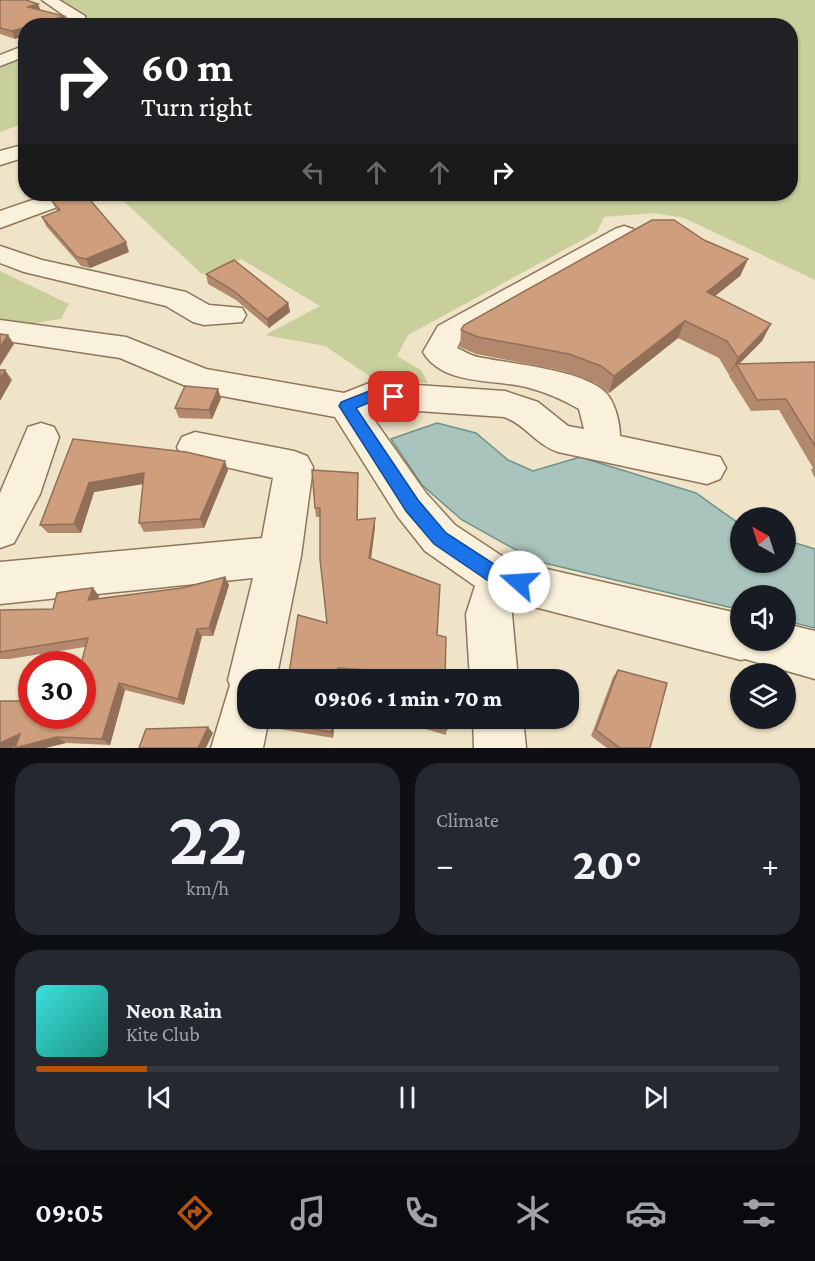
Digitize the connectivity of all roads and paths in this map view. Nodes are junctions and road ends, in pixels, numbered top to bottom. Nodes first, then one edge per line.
1 (49, 0) edge
2 (78, 18) edge
3 (18, 53) edge
4 (0, 61) edge
5 (18, 152) edge
6 (0, 158) edge
7 (52, 201) edge
8 (0, 220) edge
9 (624, 234) edge
10 (0, 254) edge
11 (231, 315) dead end
12 (0, 330) edge
13 (346, 406) junction
14 (41, 437) dead end
15 (602, 445) junction
16 (195, 447) dead end
17 (707, 468) dead end
18 (0, 530) edge
19 (280, 556) junction
20 (499, 578) junction
21 (0, 583) edge
22 (730, 634) edge
23 (796, 650) edge
24 (815, 655) edge
25 (254, 669) edge
26 (493, 669) edge
27 (241, 729) edge
28 (499, 729) edge
29 (237, 748) edge
30 (500, 748) edge

1 - 2 street
3 - 4 street
5 - 6 street
7 - 8 street
9 - 15 street
10 - 11 street
12 - 13 street
13 - 15 street
13 - 20 street
14 - 18 street
15 - 17 street
16 - 19 street
19 - 21 street
19 - 25 street
20 - 22 street
20 - 26 street
23 - 24 street
27 - 29 street
28 - 30 street

